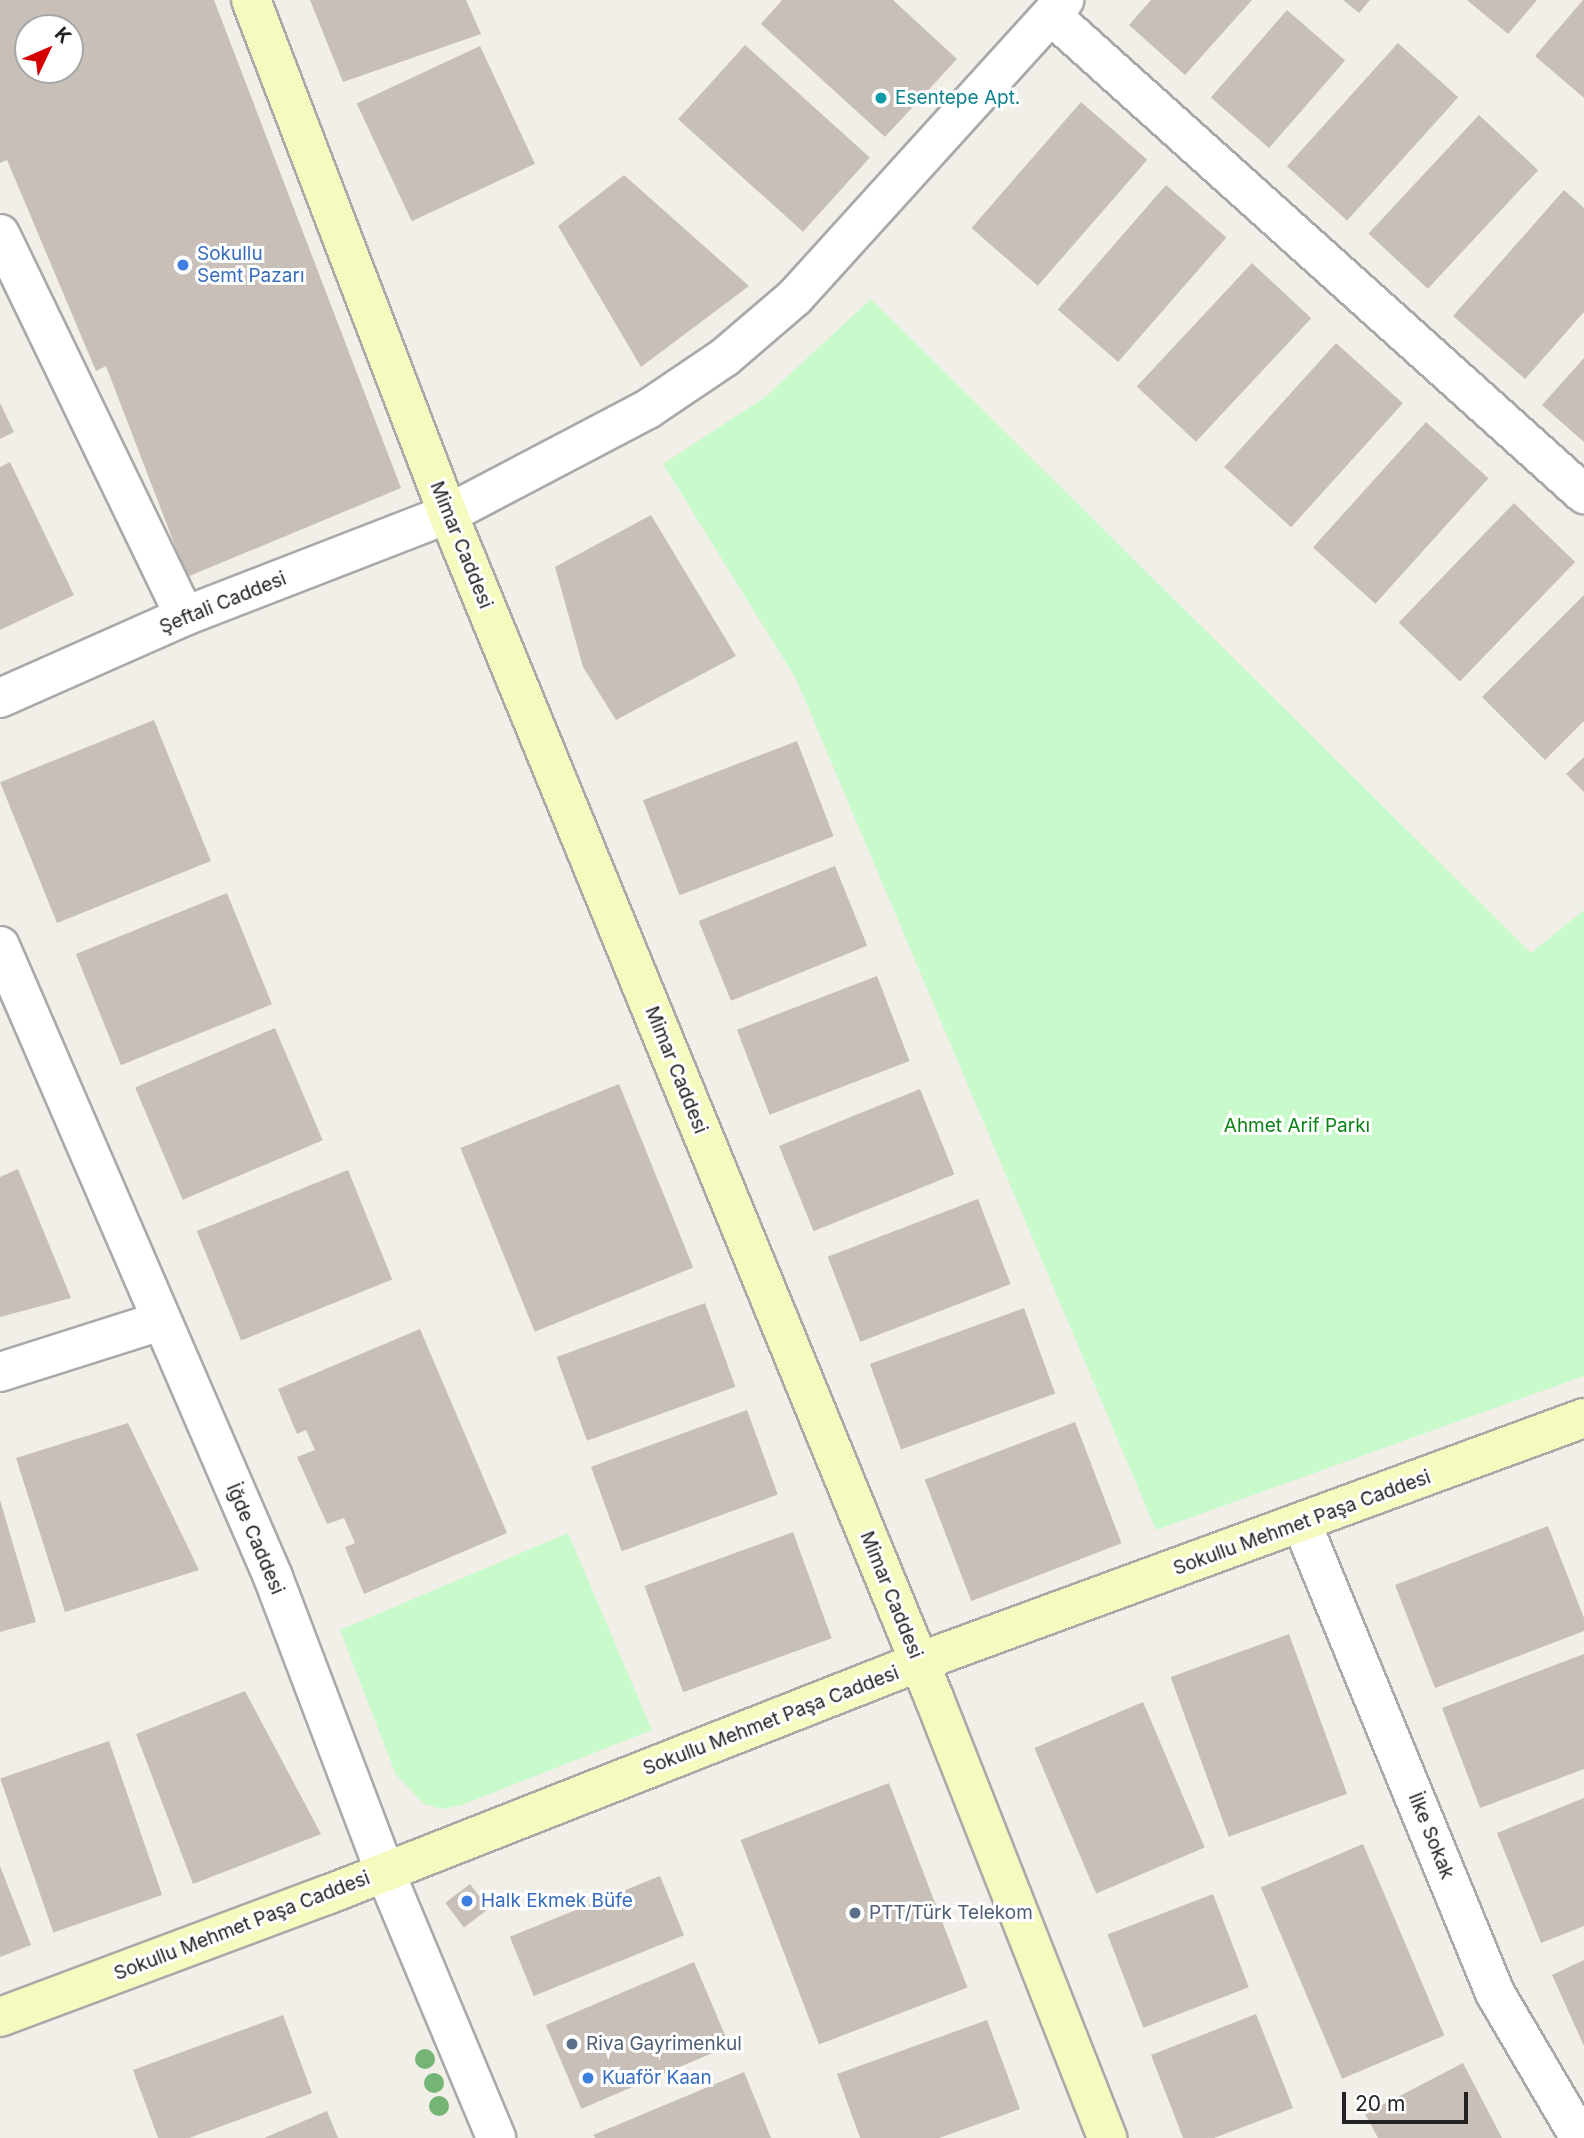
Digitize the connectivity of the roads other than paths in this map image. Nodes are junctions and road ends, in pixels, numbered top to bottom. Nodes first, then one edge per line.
1 (251, 0) edge
2 (1058, 7) edge
3 (0, 234) edge
4 (1584, 494) edge
5 (448, 514) junction
6 (185, 616) junction
7 (0, 698) edge
8 (0, 946) edge
9 (161, 1321) junction
10 (0, 1372) edge
11 (1584, 1418) edge
12 (1303, 1524) junction
13 (919, 1662) junction
14 (385, 1872) junction
15 (0, 2017) edge
16 (496, 2138) edge
17 (1107, 2138) edge
18 (1580, 2138) edge

1 - 5 main road, Mimar Caddesi
2 - 4 street
2 - 5 street, Şeftali Caddesi
3 - 6 street
5 - 6 street, Şeftali Caddesi
5 - 13 main road, Mimar Caddesi
6 - 7 street, Şeftali Caddesi
8 - 9 street, İğde Caddesi
9 - 10 street
9 - 14 street, İğde Caddesi
11 - 12 main road, Sokullu Mehmet Paşa Caddesi
12 - 13 main road, Sokullu Mehmet Paşa Caddesi
12 - 18 street, İlke Sokak
13 - 14 main road, Sokullu Mehmet Paşa Caddesi
13 - 17 main road, Mimar Caddesi
14 - 15 main road, Sokullu Mehmet Paşa Caddesi
14 - 16 street, İğde Caddesi

